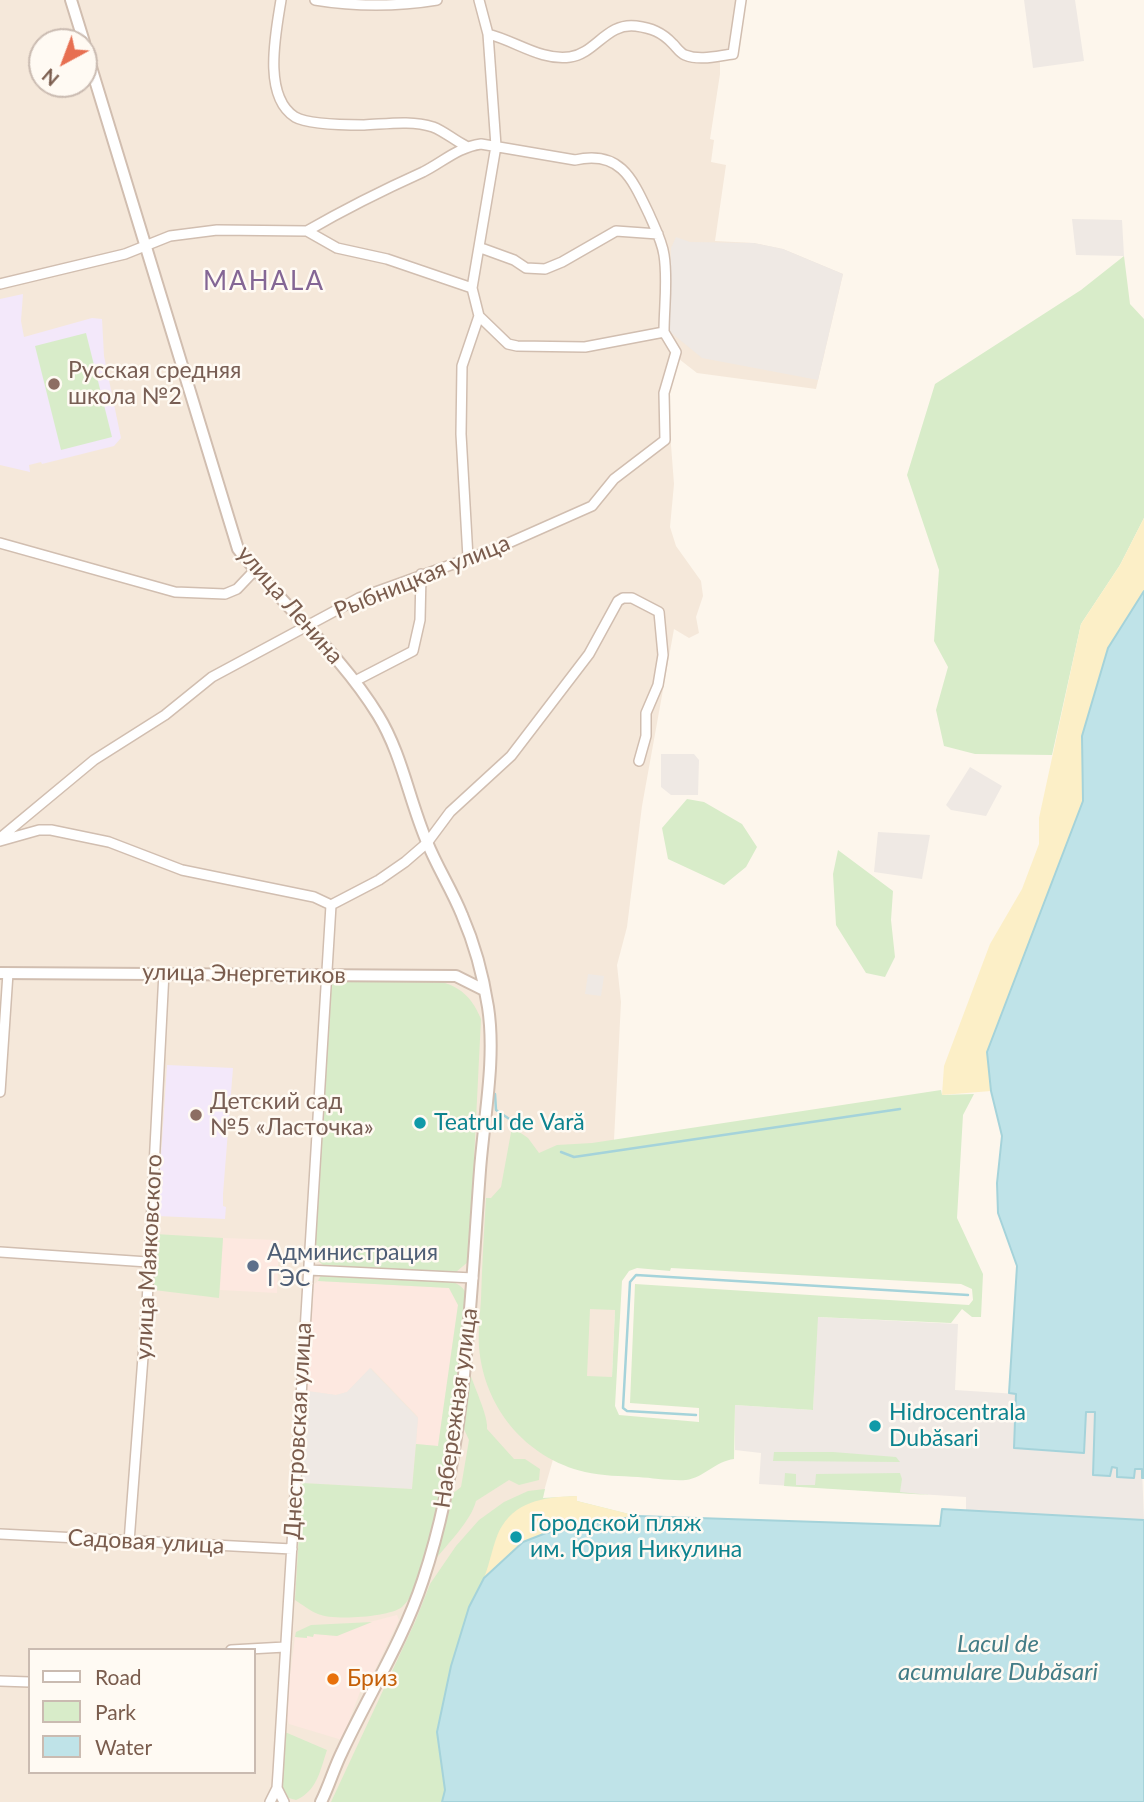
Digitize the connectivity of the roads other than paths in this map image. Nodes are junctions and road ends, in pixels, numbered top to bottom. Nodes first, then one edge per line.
1 (71, 0) edge
2 (281, 0) edge
3 (315, 0) edge
4 (437, 0) edge
5 (479, 0) edge
6 (741, 0) edge
7 (79, 28) edge
8 (488, 34) junction
9 (98, 89) edge
10 (466, 146) junction
11 (496, 146) junction
12 (307, 231) junction
13 (657, 234) junction
14 (146, 246) junction
15 (481, 248) junction
16 (0, 284) edge
17 (472, 288) junction
18 (479, 316) junction
19 (664, 332) junction
20 (0, 543) edge
21 (468, 558) junction
22 (255, 570) junction
23 (421, 574) junction
24 (308, 625) junction
25 (355, 681) junction
26 (639, 761) dead end
27 (0, 839) edge
28 (427, 843) junction
29 (331, 905) junction
30 (164, 972) junction
31 (4, 973) edge
32 (326, 974) junction
33 (484, 990) junction
34 (0, 1092) edge
35 (0, 1252) edge
36 (148, 1262) junction
37 (309, 1270) junction
38 (473, 1278) junction
39 (0, 1534) edge
40 (129, 1542) junction
41 (292, 1549) junction
42 (285, 1647) junction
43 (256, 1649) edge
44 (0, 1681) edge
45 (28, 1682) edge
46 (277, 1788) junction
47 (270, 1802) edge
48 (284, 1802) edge
49 (321, 1802) edge

1 - 7 street, улица Ленина
2 - 10 street
3 - 4 street
5 - 8 street
6 - 8 street
8 - 11 street
9 - 14 street, улица Ленина
10 - 11 street
10 - 12 street
11 - 13 street
11 - 15 street
12 - 14 street
12 - 17 street
13 - 15 street
13 - 19 street
14 - 16 street
14 - 22 street, улица Ленина
15 - 17 street
17 - 18 street
18 - 19 street
18 - 21 street
19 - 21 street, Рыбницкая улица
20 - 22 street
21 - 23 street, Рыбницкая улица
22 - 24 street, улица Ленина
23 - 24 street, Рыбницкая улица
23 - 25 street
24 - 25 street, улица Ленина
24 - 27 street, Рыбницкая улица
25 - 28 street, улица Ленина
26 - 28 street
27 - 29 street
28 - 29 street
28 - 33 street, улица Ленина
29 - 32 street, Днестровская улица
30 - 31 street, улица Энергетиков
30 - 32 street, улица Энергетиков
30 - 36 street, улица Маяковского
31 - 34 street
32 - 33 street, улица Энергетиков
32 - 37 street, Днестровская улица
33 - 38 street, Набережная улица
35 - 36 street
36 - 40 street, улица Маяковского
37 - 38 street
37 - 41 street, Днестровская улица
38 - 49 street, Набережная улица
39 - 40 street, Садовая улица
40 - 41 street, Садовая улица
41 - 42 street, Днестровская улица
42 - 43 street
42 - 46 street, Днестровская улица
44 - 45 street
46 - 47 street
46 - 48 street, Днестровская улица

